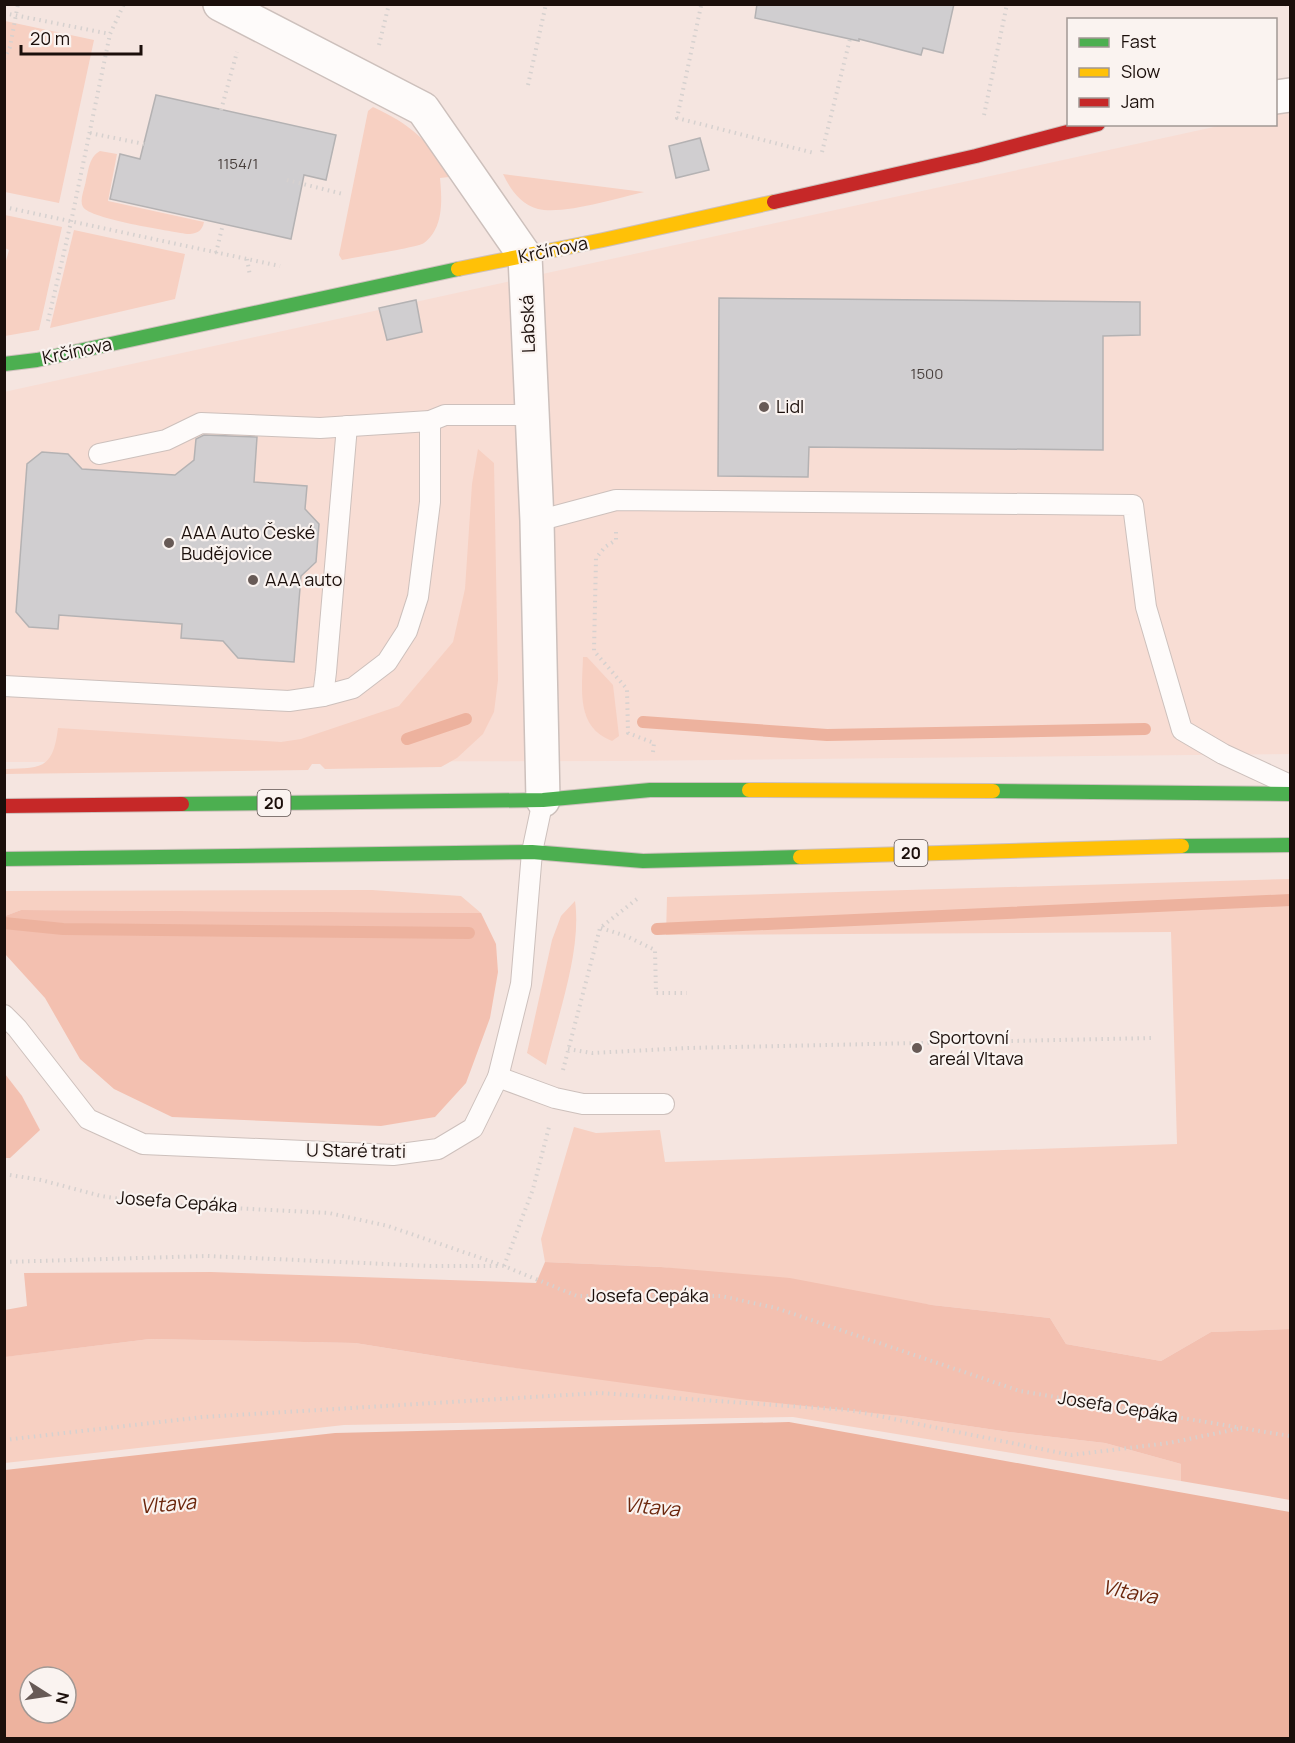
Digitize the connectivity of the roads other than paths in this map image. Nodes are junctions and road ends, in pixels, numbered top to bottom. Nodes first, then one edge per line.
1 (220, 4) edge
2 (1090, 126) edge
3 (525, 256) junction
4 (4, 364) edge
5 (532, 415) junction
6 (430, 421) junction
7 (347, 426) junction
8 (99, 454) dead end
9 (537, 521) junction
10 (4, 686) edge
11 (322, 696) junction
12 (1290, 785) edge
13 (1290, 794) edge
14 (543, 800) junction
15 (4, 806) edge
16 (1290, 845) edge
17 (532, 852) junction
18 (4, 859) edge
19 (4, 1015) edge
20 (498, 1077) junction
21 (664, 1104) dead end

1 - 3 street
2 - 3 main road, Krčínova
3 - 4 main road, Krčínova
3 - 5 street, Labská
5 - 6 lane
5 - 9 street, Labská
6 - 7 lane
6 - 11 lane
7 - 8 lane
7 - 11 lane
9 - 12 lane
9 - 14 street, Labská
10 - 11 lane
13 - 14 main road, 20
14 - 15 main road, 20
14 - 17 lane, U Staré trati
16 - 17 main road, 20
17 - 18 main road, 20
17 - 20 lane, U Staré trati
19 - 20 lane, U Staré trati
20 - 21 lane

